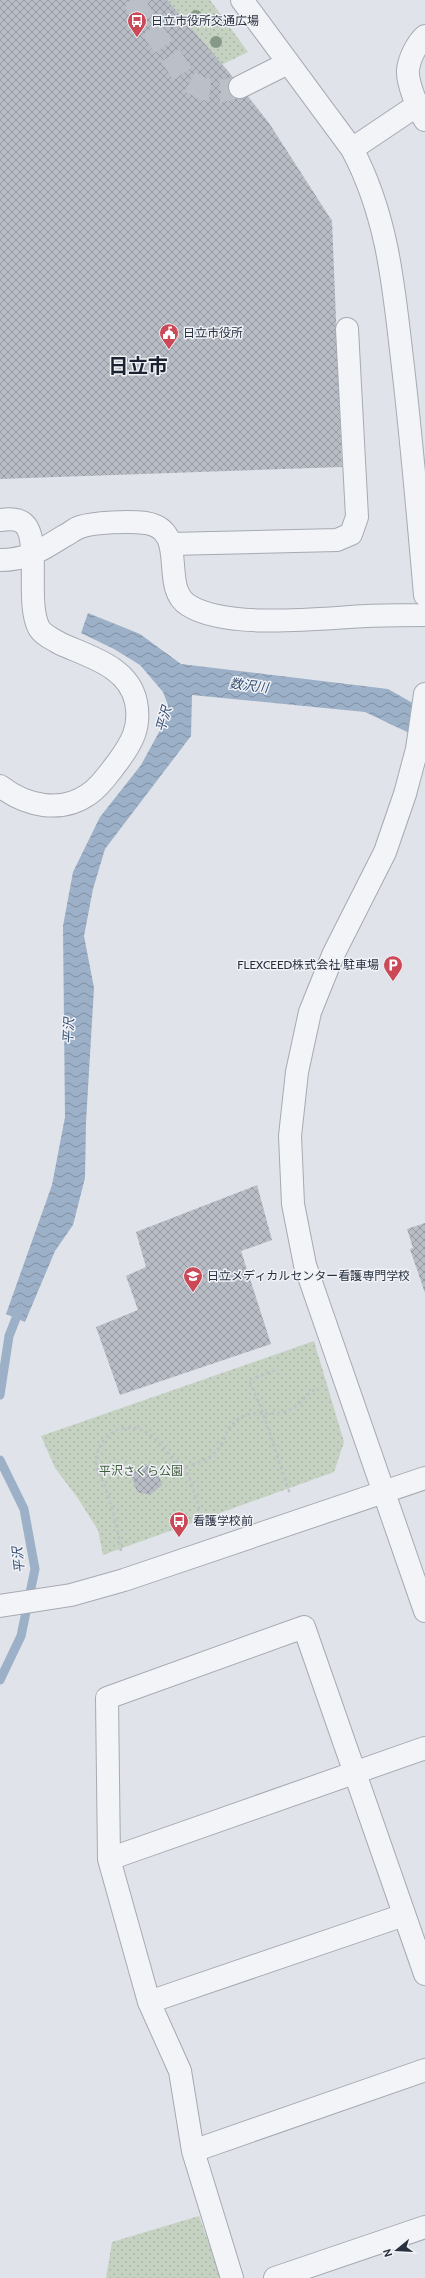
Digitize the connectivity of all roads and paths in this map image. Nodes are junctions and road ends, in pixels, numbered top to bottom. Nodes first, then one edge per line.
1 (242, 0) edge
2 (425, 36) edge
3 (288, 63) junction
4 (240, 87) tunnel mouth
5 (421, 113) edge
6 (352, 149) junction
7 (347, 329) dead end
8 (0, 520) edge
9 (170, 544) junction
10 (32, 554) junction
11 (0, 560) edge
12 (425, 595) edge
13 (425, 615) edge
14 (425, 694) edge
15 (0, 786) edge
16 (275, 1370) dead end
17 (344, 1380) junction
18 (263, 1412) junction
19 (186, 1467) junction
20 (425, 1478) edge
21 (384, 1492) junction
22 (300, 1521) junction
23 (212, 1550) junction
24 (124, 1580) junction
25 (0, 1606) edge
26 (425, 1610) edge
27 (425, 1748) edge
28 (354, 1773) junction
29 (109, 1859) junction
30 (404, 1915) junction
31 (425, 1974) edge
32 (149, 2002) junction
33 (425, 2070) edge
34 (193, 2151) junction
35 (425, 2227) edge
36 (232, 2278) edge
37 (275, 2278) edge

1 - 3 street
2 - 5 street
3 - 4 street
3 - 6 street
5 - 6 street
6 - 12 street
7 - 9 street
8 - 10 street
9 - 10 street
9 - 13 street
10 - 11 street
10 - 15 street
14 - 17 street
16 - 18 path
17 - 18 path
17 - 21 street
18 - 19 path
18 - 22 path
19 - 23 path
19 - 24 path
20 - 21 street
21 - 22 street
21 - 26 street
22 - 23 street
23 - 24 street
24 - 25 street
27 - 28 street
28 - 29 street
28 - 29 street
28 - 30 street
29 - 32 street
30 - 31 street
30 - 32 street
32 - 34 street
33 - 34 street
34 - 36 street
35 - 37 street

